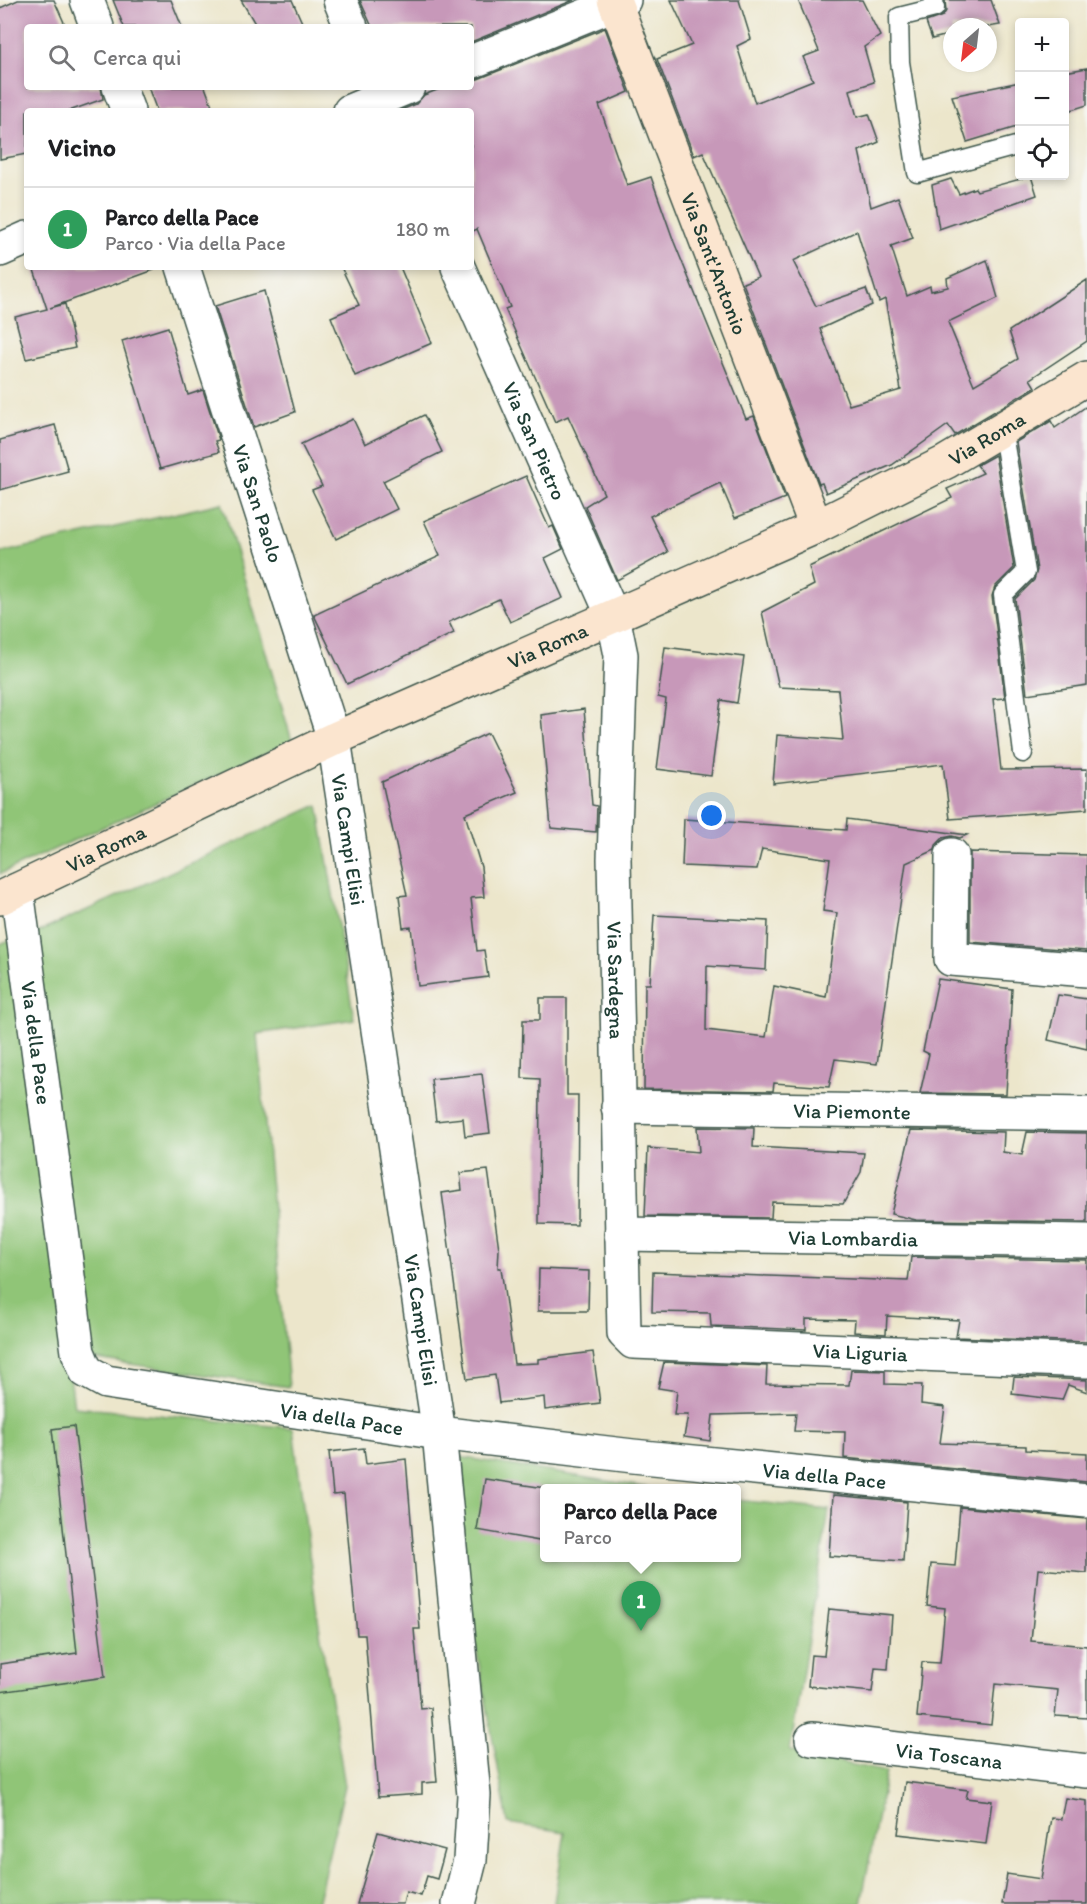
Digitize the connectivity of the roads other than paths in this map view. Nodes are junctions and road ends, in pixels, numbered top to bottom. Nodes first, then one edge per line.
1 (87, 0) edge
2 (340, 0) edge
3 (934, 0) edge
4 (617, 1) edge
5 (96, 24) edge
6 (350, 24) edge
7 (474, 61) edge
8 (120, 90) edge
9 (389, 96) edge
10 (127, 108) edge
11 (358, 108) edge
12 (1015, 146) edge
13 (24, 239) edge
14 (0, 250) edge
15 (184, 270) edge
16 (459, 270) edge
17 (1087, 378) edge
18 (1002, 428) junction
19 (816, 527) junction
20 (613, 616) junction
21 (334, 739) junction
22 (1023, 753) dead end
23 (952, 855) dead end
24 (9, 894) edge
25 (1087, 970) edge
26 (618, 1107) junction
27 (1087, 1114) edge
28 (621, 1234) junction
29 (1087, 1241) edge
30 (633, 1342) joint
31 (1087, 1361) edge
32 (439, 1433) junction
33 (1087, 1501) edge
34 (813, 1738) dead end
35 (1087, 1771) edge
36 (459, 1904) edge

1 - 5 street
2 - 6 street
3 - 12 lane
4 - 7 street
4 - 19 main road, Via Sant'Antonio
8 - 10 street
9 - 11 street
13 - 14 street
15 - 21 street, Via San Paolo
16 - 20 street, Via San Pietro
17 - 18 main road, Via Roma
18 - 19 main road, Via Roma
18 - 22 lane
19 - 20 main road, Via Roma
20 - 21 main road, Via Roma
20 - 26 street, Via Sardegna
21 - 24 main road, Via Roma
21 - 32 street, Via Campi Elisi
23 - 25 street
24 - 32 street, Via della Pace
26 - 27 street, Via Piemonte
26 - 28 street, Via Sardegna
28 - 29 street, Via Lombardia
28 - 30 street, Via Sardegna
30 - 31 street, Via Liguria
32 - 33 street, Via della Pace
32 - 36 street, Via Campi Elisi
34 - 35 street, Via Toscana

